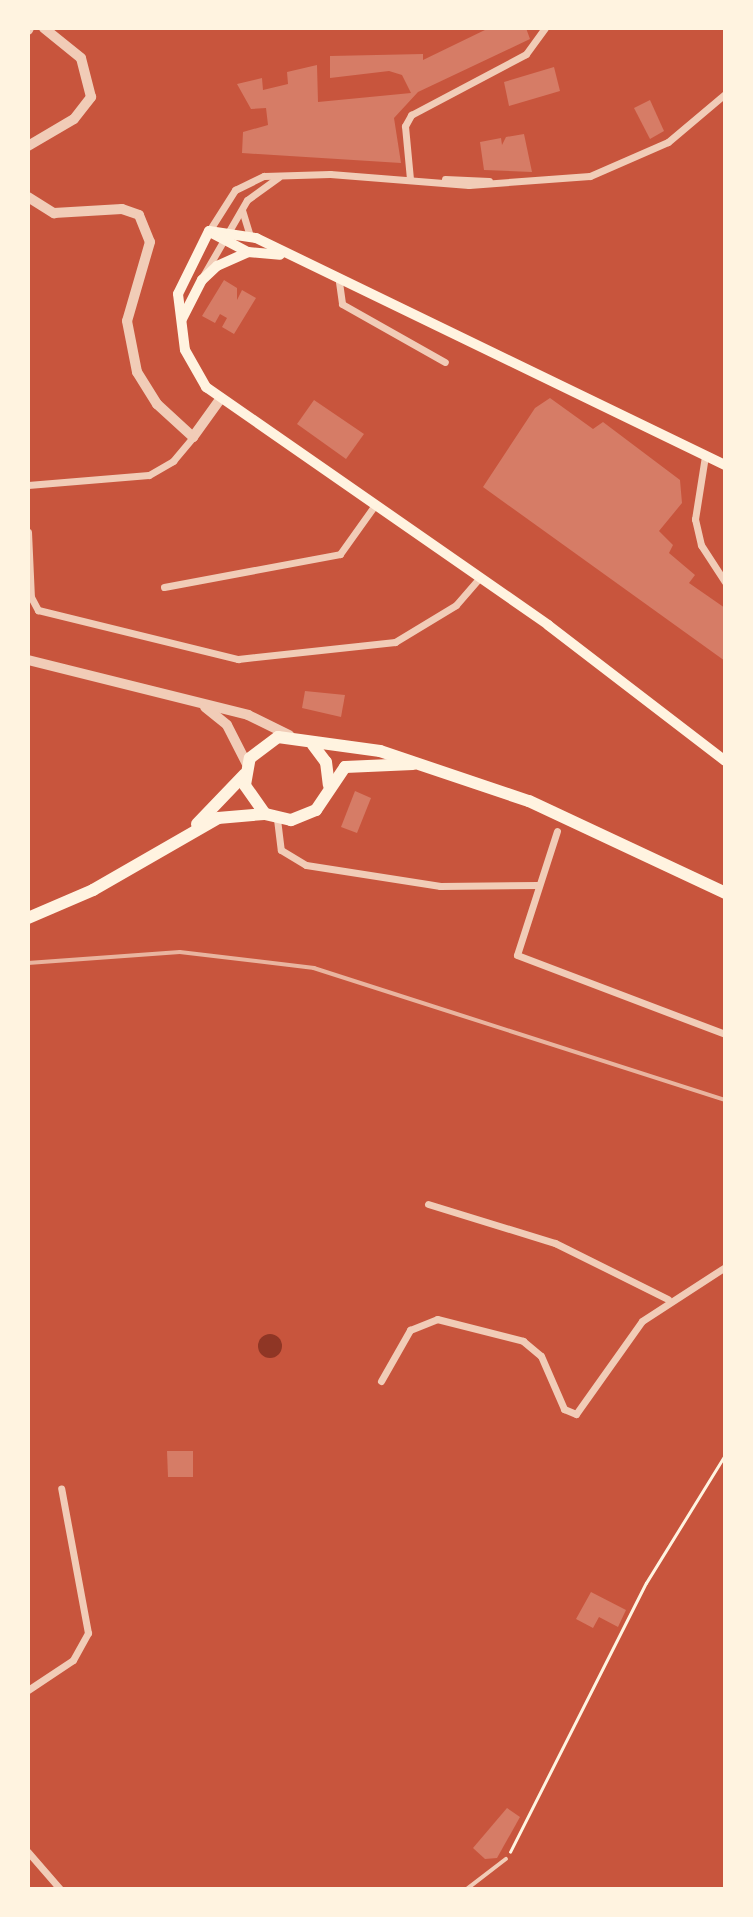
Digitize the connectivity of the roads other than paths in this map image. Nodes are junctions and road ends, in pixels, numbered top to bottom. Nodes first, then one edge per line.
1 (44, 28) edge
2 (545, 28) edge
3 (725, 94) edge
4 (28, 146) edge
5 (280, 177) junction
6 (410, 179) junction
7 (28, 197) edge
8 (242, 209) junction
9 (209, 231) junction
10 (230, 232) junction
11 (250, 236) junction
12 (224, 243) junction
13 (247, 253) junction
14 (286, 256) junction
15 (202, 279) junction
16 (339, 282) junction
17 (182, 319) junction
18 (445, 362) dead end
19 (220, 398) junction
20 (194, 437) junction
21 (705, 456) junction
22 (725, 465) edge
23 (28, 485) edge
24 (375, 505) junction
25 (28, 532) edge
26 (480, 577) junction
27 (725, 582) edge
28 (164, 587) dead end
29 (28, 660) edge
30 (192, 701) junction
31 (289, 735) junction
32 (310, 743) junction
33 (725, 761) edge
34 (413, 764) junction
35 (246, 769) junction
36 (329, 785) junction
37 (271, 817) junction
38 (189, 831) junction
39 (557, 831) dead end
40 (538, 885) junction
41 (725, 893) edge
42 (28, 918) edge
43 (725, 1034) edge
44 (428, 1204) dead end
45 (725, 1267) edge
46 (668, 1299) junction
47 (381, 1381) dead end
48 (61, 1488) dead end
49 (28, 1690) edge
50 (28, 1852) edge
51 (506, 1858) road end
52 (60, 1889) edge
53 (467, 1889) edge

1 - 4 street
2 - 6 street
3 - 6 street
5 - 6 street
5 - 8 street
5 - 9 street
7 - 20 street
8 - 10 street
8 - 11 street
9 - 10 main road
9 - 12 main road
9 - 17 main road
10 - 11 main road
10 - 12 street
11 - 14 main road
12 - 13 main road
12 - 15 street
13 - 14 main road
13 - 15 main road
14 - 16 main road
15 - 17 main road
16 - 18 street
16 - 21 main road
17 - 19 main road
19 - 20 street
19 - 24 main road
20 - 23 street
21 - 22 main road
21 - 27 street
24 - 26 main road
24 - 28 street
25 - 26 street
26 - 33 main road
29 - 30 street
30 - 31 street
30 - 35 street
31 - 32 main road
31 - 35 main road
32 - 34 main road
32 - 36 main road
34 - 36 main road
34 - 41 main road
35 - 37 main road
35 - 38 main road
36 - 37 main road
37 - 38 main road
37 - 40 street
38 - 42 main road
39 - 40 street
40 - 43 street
44 - 46 street
45 - 46 street
46 - 47 street
48 - 49 street
50 - 52 street
51 - 53 lane

